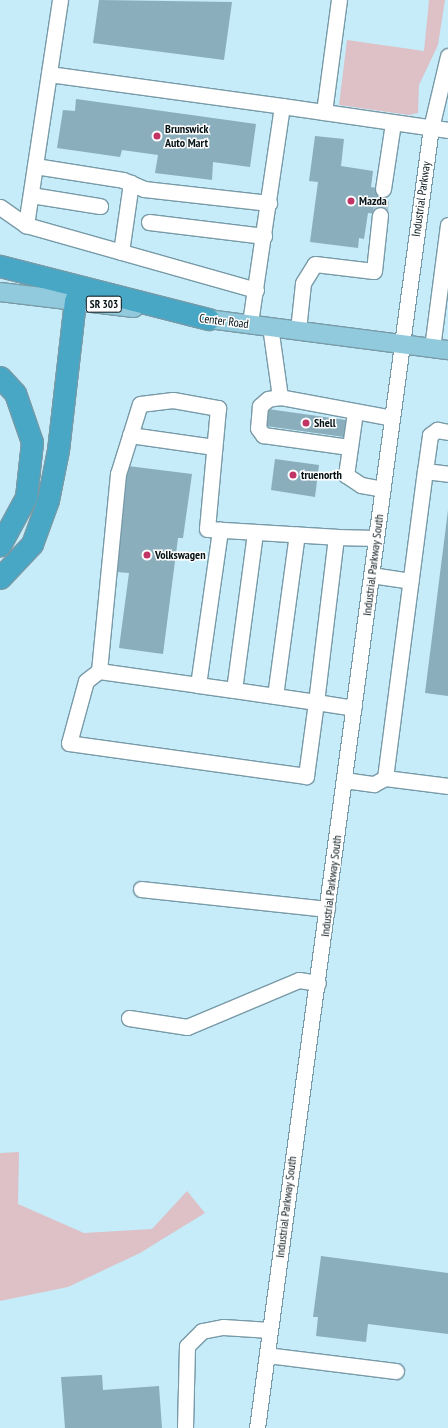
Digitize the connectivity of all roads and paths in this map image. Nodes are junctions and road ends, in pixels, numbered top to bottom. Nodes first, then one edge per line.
1 (60, 0) edge
2 (339, 0) edge
3 (448, 56) edge
4 (49, 74) junction
5 (282, 106) junction
6 (324, 112) junction
7 (393, 123) junction
8 (431, 128) junction
9 (448, 130) edge
10 (35, 166) junction
11 (131, 183) junction
12 (383, 189) tunnel mouth
13 (31, 195) junction
14 (269, 203) junction
15 (100, 206) dead end
16 (0, 207) edge
17 (380, 214) tunnel mouth
18 (149, 222) dead end
19 (26, 225) junction
20 (448, 225) edge
21 (264, 236) junction
22 (121, 252) junction
23 (0, 266) edge
24 (256, 290) junction
25 (0, 292) edge
26 (75, 300) junction
27 (208, 319) junction
28 (250, 324) junction
29 (270, 326) junction
30 (298, 330) junction
31 (402, 344) junction
32 (440, 349) edge
33 (0, 377) edge
34 (280, 397) junction
35 (355, 412) junction
36 (392, 418) junction
37 (448, 432) edge
38 (130, 435) junction
39 (214, 447) junction
40 (349, 447) junction
41 (425, 471) junction
42 (448, 474) edge
43 (383, 489) junction
44 (220, 530) junction
45 (255, 532) junction
46 (298, 534) junction
47 (336, 537) junction
48 (376, 538) junction
49 (0, 545) edge
50 (371, 576) junction
51 (0, 578) edge
52 (411, 580) junction
53 (99, 671) junction
54 (198, 685) junction
55 (234, 690) junction
56 (275, 696) junction
57 (316, 702) junction
58 (354, 708) junction
59 (385, 778) junction
60 (344, 780) junction
61 (448, 786) edge
62 (141, 889) dead end
63 (328, 909) junction
64 (318, 983) junction
65 (129, 1018) dead end
66 (270, 1330) junction
67 (267, 1355) junction
68 (396, 1372) dead end
69 (185, 1428) edge
70 (257, 1428) edge

1 - 4 street
2 - 6 street
3 - 8 street, Industrial Parkway
4 - 5 street
4 - 10 street
5 - 6 street
5 - 14 street
6 - 7 street
7 - 8 street
7 - 12 street
8 - 9 street
8 - 31 street, Industrial Parkway
10 - 11 street
10 - 13 street
11 - 14 street
11 - 22 street
13 - 15 street
13 - 19 street
14 - 21 street
16 - 19 street
17 - 30 street
18 - 21 street
19 - 22 street
20 - 32 street
21 - 24 street
22 - 24 street
23 - 27 highway
24 - 28 street
25 - 26 main road, Center Road / SR 303
26 - 27 main road, Center Road / SR 303
26 - 51 highway
27 - 28 main road, Center Road / SR 303
28 - 29 main road, Center Road / SR 303
29 - 30 main road, Center Road / SR 303
29 - 34 street
30 - 31 main road, Center Road / SR 303
31 - 32 main road, Center Road / SR 303
31 - 36 street, Industrial Parkway South
33 - 49 highway
34 - 35 street
34 - 40 street
35 - 36 street
35 - 40 street
36 - 43 street, Industrial Parkway South
37 - 41 street
38 - 39 street
38 - 39 street
38 - 53 street
39 - 44 street
40 - 43 street
41 - 42 street
41 - 52 street
43 - 48 street, Industrial Parkway South
44 - 45 street
44 - 54 street
45 - 46 street
45 - 55 street
46 - 47 street
46 - 56 street
47 - 48 street
47 - 57 street
48 - 50 street, Industrial Parkway South
50 - 52 street
50 - 58 street, Industrial Parkway South
52 - 59 street
53 - 54 street
53 - 57 street
54 - 55 street
55 - 56 street
56 - 57 street
57 - 58 street
58 - 60 street, Industrial Parkway South
59 - 60 street
59 - 61 street
60 - 63 street, Industrial Parkway South
62 - 63 street
63 - 64 street, Industrial Parkway South
64 - 65 street
64 - 66 street, Industrial Parkway South
66 - 67 street, Industrial Parkway South
66 - 69 street
67 - 68 street
67 - 70 street, Industrial Parkway South

